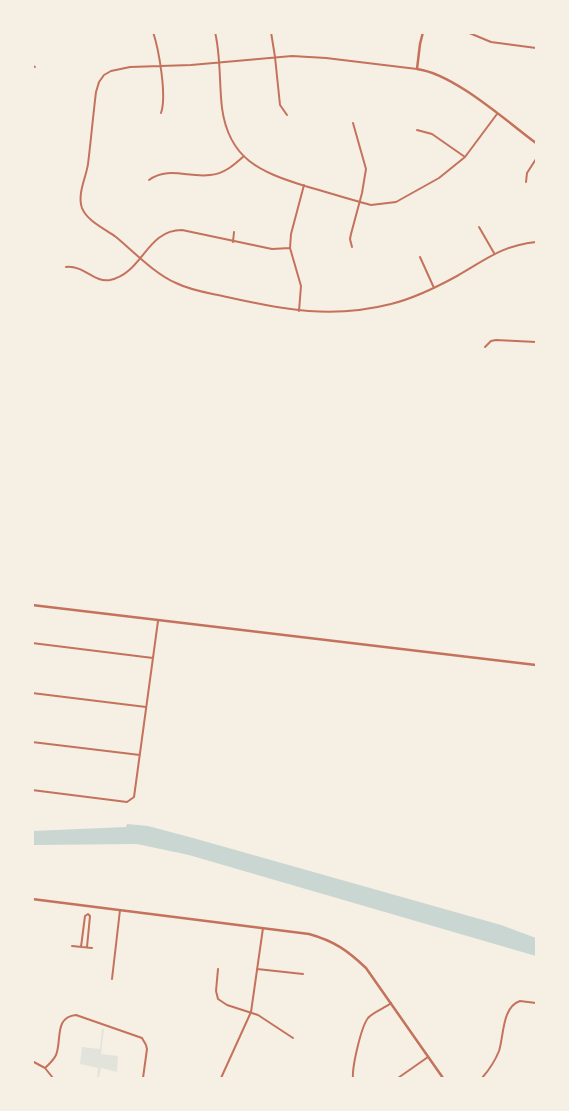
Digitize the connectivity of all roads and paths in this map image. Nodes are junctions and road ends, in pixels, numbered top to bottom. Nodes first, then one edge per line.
1 (153, 32) edge
2 (215, 32) edge
3 (271, 32) edge
4 (423, 32) edge
5 (466, 32) edge
6 (476, 32) edge
7 (474, 36) junction
8 (536, 48) edge
9 (275, 57) junction
10 (219, 62) junction
11 (160, 66) junction
12 (417, 69) junction
13 (161, 114) dead end
14 (498, 114) junction
15 (287, 115) dead end
16 (353, 123) dead end
17 (417, 130) dead end
18 (536, 143) edge
19 (244, 156) junction
20 (465, 157) junction
21 (536, 159) edge
22 (149, 180) dead end
23 (526, 182) dead end
24 (304, 185) junction
25 (360, 202) junction
26 (479, 227) dead end
27 (234, 232) dead end
28 (233, 242) junction
29 (536, 242) edge
30 (352, 247) dead end
31 (290, 248) junction
32 (494, 254) junction
33 (141, 258) junction
34 (420, 258) dead end
35 (66, 267) dead end
36 (434, 288) junction
37 (299, 311) junction
38 (536, 342) edge
39 (485, 347) dead end
40 (32, 604) edge
41 (158, 619) junction
42 (32, 643) edge
43 (153, 658) junction
44 (536, 665) edge
45 (32, 693) edge
46 (146, 707) junction
47 (32, 742) edge
48 (140, 755) junction
49 (32, 790) edge
50 (32, 899) edge
51 (89, 906) junction
52 (120, 910) junction
53 (88, 914) junction
54 (263, 928) junction
55 (72, 946) dead end
56 (81, 947) junction
57 (87, 948) junction
58 (92, 948) dead end
59 (218, 969) dead end
60 (257, 969) junction
61 (303, 974) dead end
62 (112, 979) dead end
63 (391, 1003) junction
64 (536, 1003) edge
65 (251, 1012) junction
66 (293, 1038) dead end
67 (428, 1057) junction
68 (32, 1061) edge
69 (45, 1068) junction
70 (53, 1078) edge
71 (143, 1078) edge
72 (221, 1078) edge
73 (353, 1078) edge
74 (398, 1078) edge
75 (443, 1078) edge
76 (482, 1078) edge

1 - 11 street
2 - 10 street
3 - 9 street
4 - 12 street
5 - 7 street
6 - 7 street
7 - 8 street
9 - 10 street
9 - 12 street
9 - 15 street
10 - 11 street
10 - 19 street
11 - 13 street
11 - 33 street
12 - 14 street
14 - 18 street
14 - 20 street
16 - 25 street
17 - 20 street
19 - 22 street
19 - 24 street
20 - 25 street
21 - 23 street
24 - 25 street
24 - 31 street
25 - 30 street
26 - 32 street
27 - 28 street
28 - 31 street
28 - 33 street
29 - 32 street
31 - 37 street
32 - 36 street
33 - 35 street
33 - 37 street
34 - 36 street
36 - 37 street
38 - 39 street
40 - 41 street
41 - 43 street
41 - 44 street
42 - 43 street
43 - 46 street
45 - 46 street
46 - 48 street
47 - 48 street
48 - 49 street
50 - 51 street
51 - 52 street
51 - 53 street
52 - 54 street
52 - 62 street
53 - 56 street
53 - 57 street
54 - 60 street
54 - 63 street
55 - 56 street
56 - 57 street
57 - 58 street
59 - 65 street
60 - 61 street
60 - 65 street
63 - 67 street
63 - 73 street
64 - 76 street
65 - 66 street
65 - 72 street
67 - 74 street
67 - 75 street
68 - 69 street
69 - 70 street
69 - 71 street

